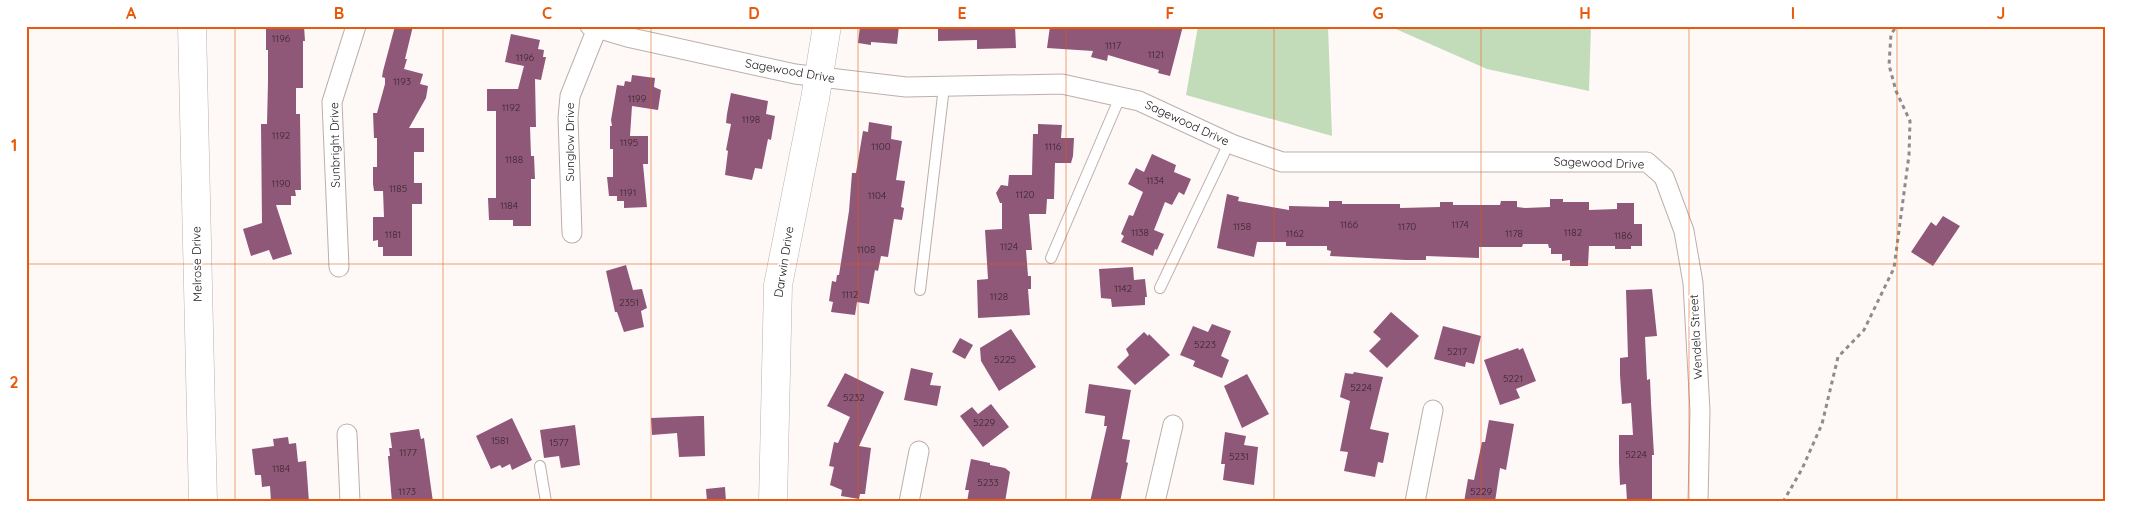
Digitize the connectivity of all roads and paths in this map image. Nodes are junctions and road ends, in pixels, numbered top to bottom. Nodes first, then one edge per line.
1 (192, 26) edge
2 (356, 26) edge
3 (827, 26) edge
4 (1897, 26) edge
5 (595, 27) edge
6 (819, 77) junction
7 (944, 87) junction
8 (1120, 97) junction
9 (1229, 143) junction
10 (1664, 177) joint
11 (572, 233) dead end
12 (1051, 258) dead end
13 (339, 267) dead end
14 (1160, 288) dead end
15 (920, 290) dead end
16 (1433, 410) dead end
17 (1173, 425) dead end
18 (348, 434) dead end
19 (919, 451) dead end
20 (540, 466) dead end
21 (203, 502) edge
22 (350, 502) edge
23 (546, 502) edge
24 (773, 502) edge
25 (909, 502) edge
26 (1155, 502) edge
27 (1416, 502) edge
28 (1698, 502) edge
29 (1782, 502) edge

1 - 21 street, Melrose Drive
2 - 13 street, Sunbright Drive
3 - 6 street, Darwin Drive
4 - 29 path
5 - 6 street, Sagewood Drive
5 - 11 street, Sunglow Drive
6 - 7 street, Sagewood Drive
6 - 24 street, Darwin Drive
7 - 8 street, Sagewood Drive
7 - 15 lane
8 - 9 street, Sagewood Drive
8 - 12 lane
9 - 10 street, Sagewood Drive
9 - 14 lane
10 - 28 street, Wendela Street
16 - 27 street
17 - 26 street
18 - 22 street
19 - 25 street
20 - 23 lane

